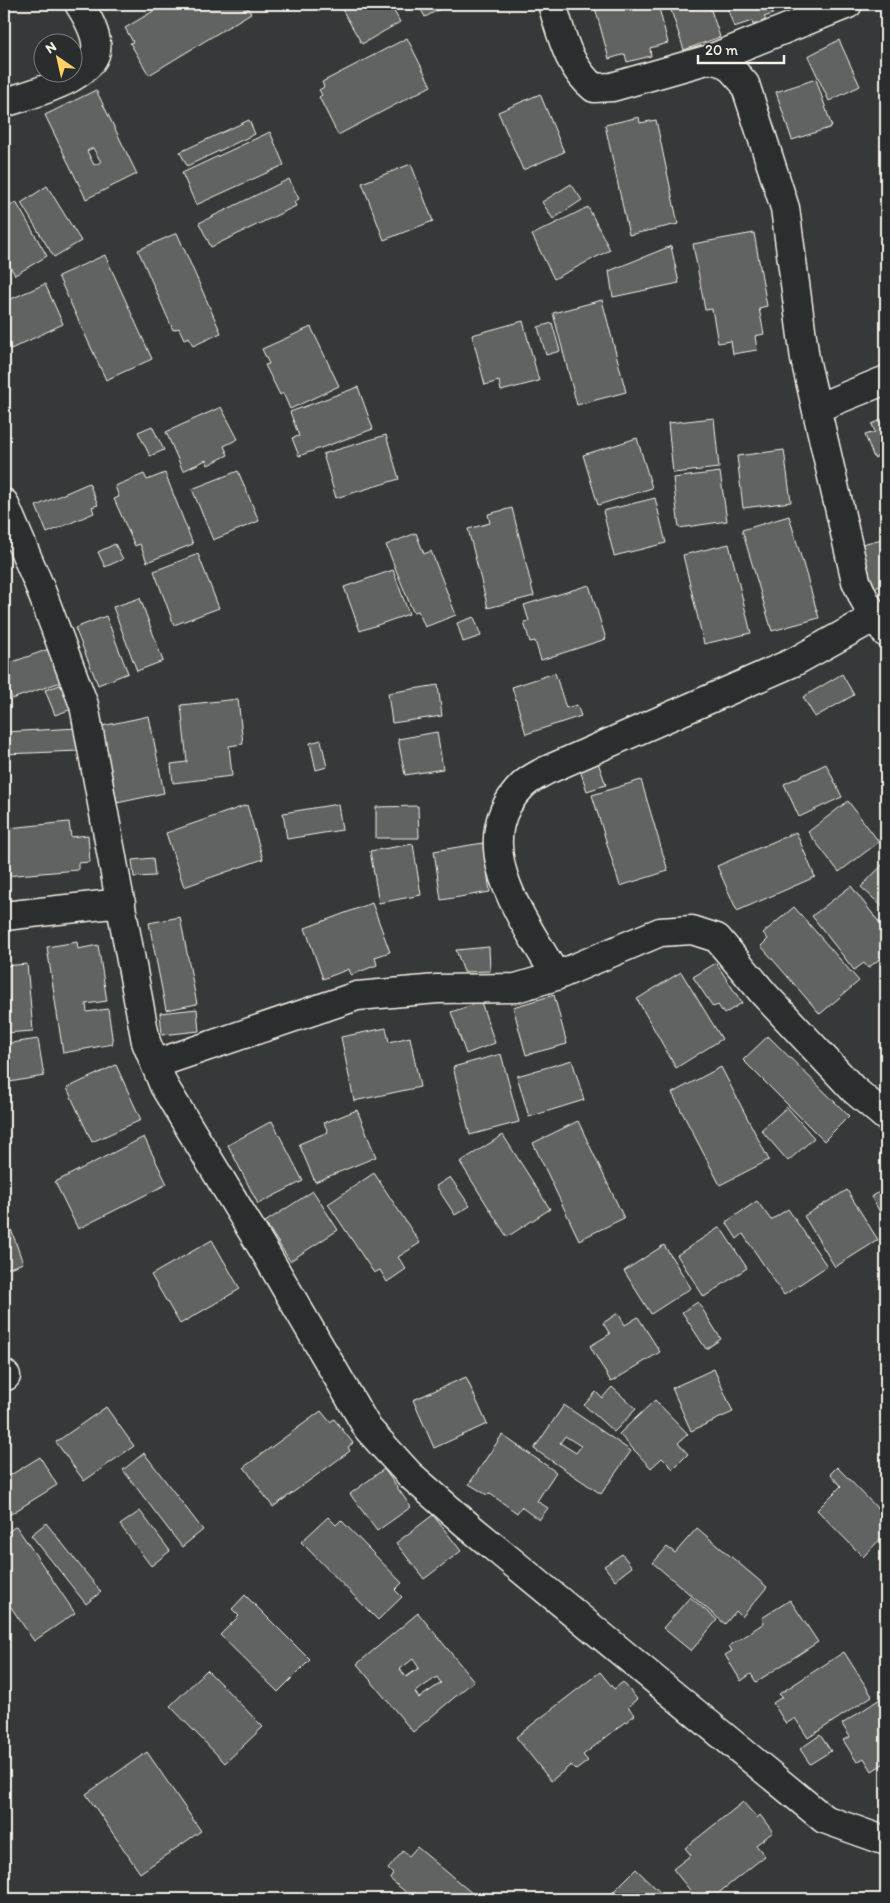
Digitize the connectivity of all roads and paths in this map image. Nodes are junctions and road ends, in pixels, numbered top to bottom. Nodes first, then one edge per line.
1 (79, 4) edge
2 (552, 4) edge
3 (848, 4) edge
4 (710, 59) junction
5 (4, 103) edge
6 (886, 380) edge
7 (817, 408) junction
8 (4, 503) edge
9 (881, 625) edge
10 (121, 904) junction
11 (4, 916) edge
12 (556, 976) junction
13 (155, 1064) junction
14 (886, 1116) edge
15 (886, 1841) edge

1 - 5 street
2 - 4 street
3 - 4 street
4 - 7 street
6 - 7 street
7 - 9 street
8 - 10 street
9 - 12 street
10 - 11 street
10 - 13 street
12 - 13 street
12 - 14 street
13 - 15 street

